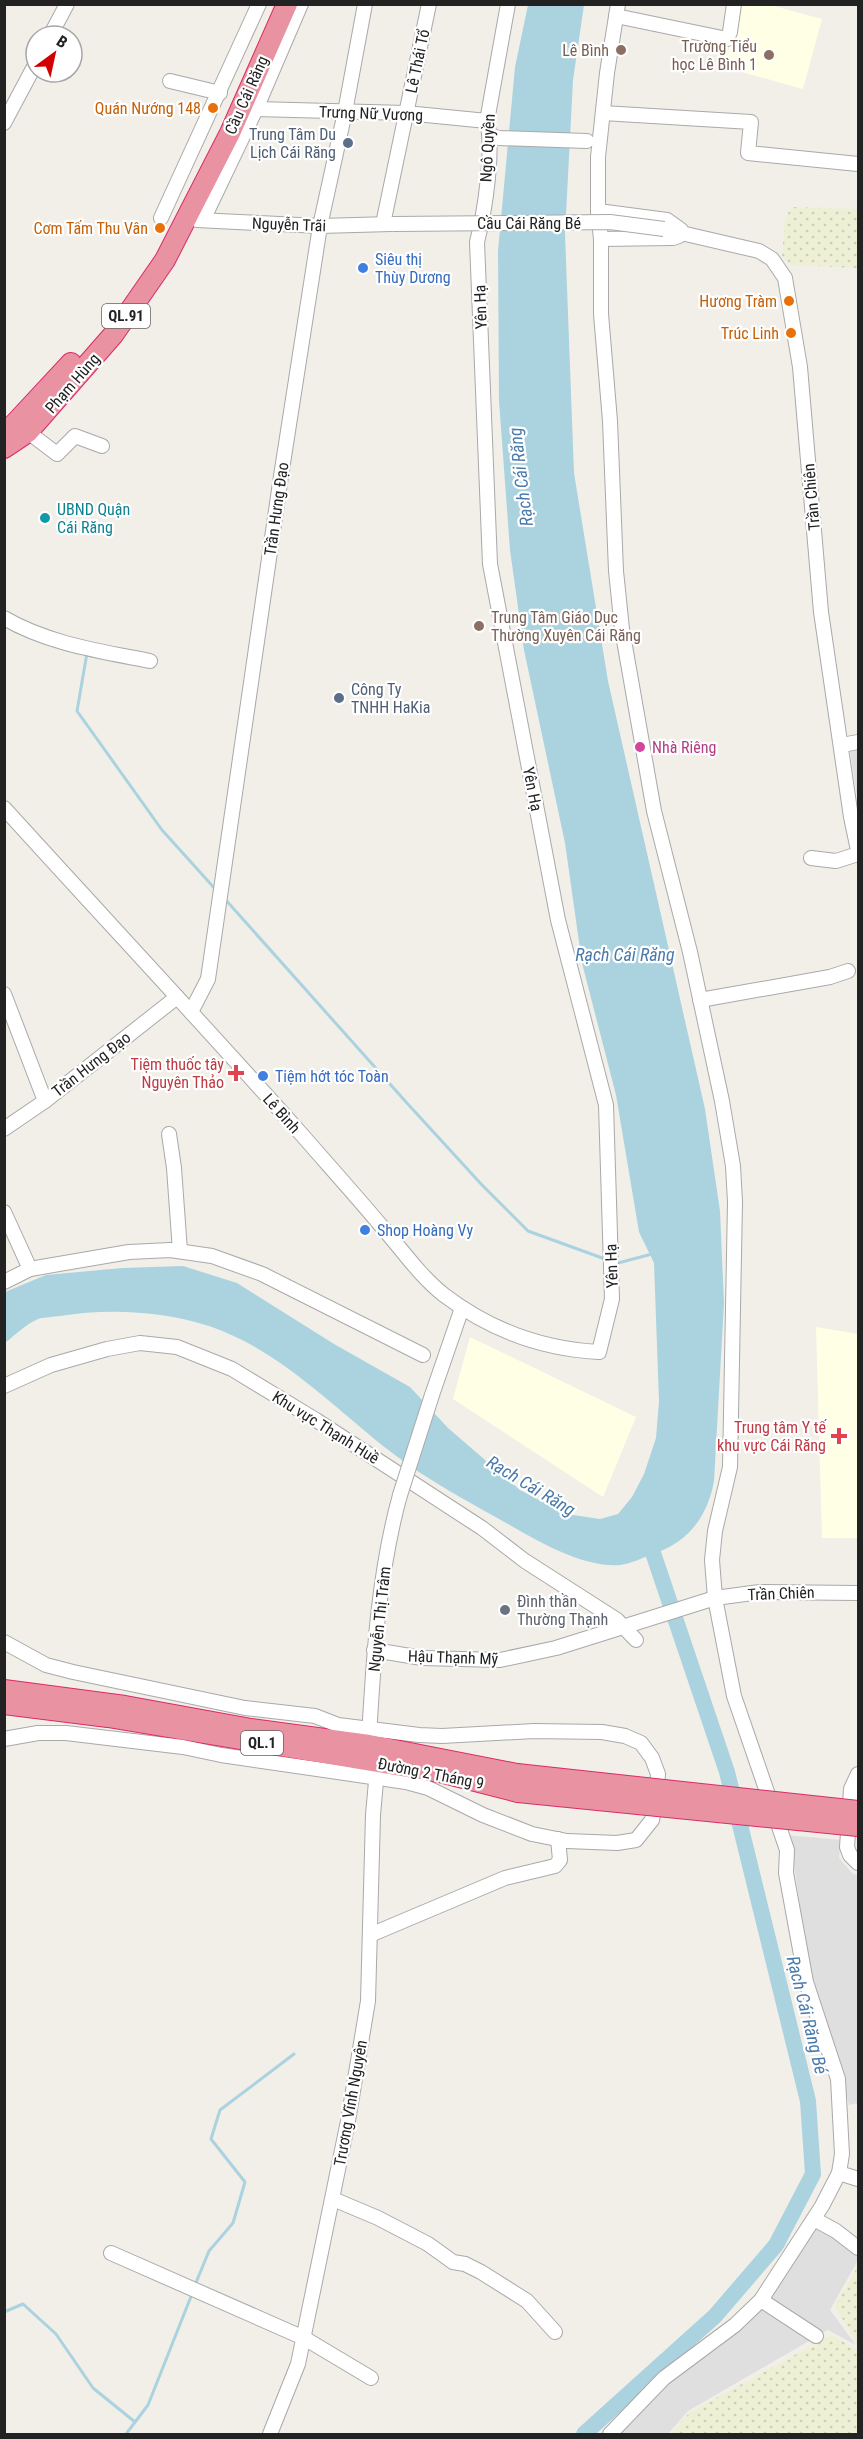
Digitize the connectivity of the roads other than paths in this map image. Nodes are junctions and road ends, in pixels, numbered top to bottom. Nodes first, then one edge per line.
1 (67, 4) edge
2 (260, 4) edge
3 (274, 4) edge
4 (287, 4) edge
5 (301, 4) edge
6 (365, 4) edge
7 (429, 4) edge
8 (508, 4) edge
9 (734, 4) edge
10 (617, 10) edge
11 (56, 24) edge
12 (170, 81) dead end
13 (25, 84) edge
14 (220, 93) junction
15 (256, 109) junction
16 (345, 112) junction
17 (406, 113) junction
18 (603, 113) junction
19 (487, 121) junction
20 (4, 123) edge
21 (495, 137) junction
22 (587, 141) dead end
23 (858, 164) edge
24 (198, 183) junction
25 (598, 211) junction
26 (161, 218) dead end
27 (195, 219) junction
28 (483, 221) joint
29 (388, 224) junction
30 (320, 226) junction
31 (664, 229) joint
32 (685, 234) junction
33 (601, 239) junction
34 (16, 430) edge
35 (102, 446) dead end
36 (4, 448) edge
37 (4, 618) edge
38 (150, 661) dead end
39 (858, 742) edge
40 (842, 745) junction
41 (4, 808) edge
42 (858, 852) edge
43 (811, 858) dead end
44 (848, 971) dead end
45 (4, 994) edge
46 (177, 997) junction
47 (700, 1000) junction
48 (191, 1012) junction
49 (45, 1101) junction
50 (4, 1129) edge
51 (169, 1134) dead end
52 (4, 1212) edge
53 (180, 1251) junction
54 (30, 1269) junction
55 (4, 1282) edge
56 (462, 1308) junction
57 (599, 1352) joint
58 (423, 1356) dead end
59 (4, 1386) edge
60 (858, 1593) edge
61 (709, 1599) junction
62 (626, 1623) junction
63 (636, 1640) dead end
64 (4, 1642) edge
65 (374, 1650) junction
66 (4, 1690) edge
67 (4, 1704) edge
68 (338, 1725) junction
69 (307, 1735) junction
70 (4, 1739) edge
71 (373, 1753) junction
72 (423, 1770) junction
73 (858, 1774) edge
74 (406, 1782) junction
75 (517, 1783) junction
76 (858, 1811) edge
77 (858, 1826) edge
78 (558, 1839) junction
79 (858, 1863) edge
80 (370, 1935) junction
81 (839, 2173) junction
82 (858, 2179) edge
83 (333, 2199) junction
84 (814, 2218) junction
85 (858, 2248) edge
86 (111, 2253) dead end
87 (761, 2300) junction
88 (555, 2332) dead end
89 (816, 2336) dead end
90 (304, 2338) junction
91 (371, 2378) dead end
92 (270, 2434) edge
93 (610, 2434) edge

1 - 11 street
2 - 14 street
3 - 24 highway, Cầu Cái Răng / QL.91
4 - 24 highway, Cầu Cái Răng / QL.91
5 - 15 street
6 - 16 street, Trần Hưng Đạo
7 - 17 street, Lê Thái Tổ
8 - 19 street, Ngô Quyền
9 - 10 street
10 - 18 street
12 - 14 street
13 - 20 street
14 - 26 street
15 - 16 street, Trưng Nữ Vương
15 - 27 street
16 - 17 street, Trưng Nữ Vương
16 - 30 street, Trần Hưng Đạo
17 - 19 street, Trưng Nữ Vương
17 - 29 street, Lê Thái Tổ
18 - 23 street
18 - 25 street
19 - 21 street, Ngô Quyền
21 - 22 street
21 - 28 street, Ngô Quyền
24 - 27 highway, Phạm Hùng / QL.91
24 - 34 highway, Phạm Hùng / QL.91
25 - 32 street
25 - 33 street
27 - 30 street, Nguyễn Trãi
27 - 34 highway, Phạm Hùng / QL.91
28 - 57 street, Yên Hạ
29 - 30 street, Nguyễn Trãi
29 - 31 street, Cầu Cái Răng Bé, bridge
30 - 48 street, Trần Hưng Đạo
31 - 32 street, Trần Chiên
32 - 33 street
32 - 40 street, Trần Chiên
33 - 47 street
34 - 35 street
34 - 36 highway, Phạm Hùng / QL.91
37 - 38 street
39 - 40 street
40 - 42 street, Trần Chiên
41 - 46 street, Lê Bình
42 - 43 street
44 - 47 street
45 - 49 street
46 - 48 street, Lê Bình
46 - 49 street, Trần Hưng Đạo
47 - 61 street
48 - 56 street, Lê Bình
49 - 50 street, Trần Hưng Đạo
51 - 53 street
52 - 54 street
53 - 54 street
53 - 58 street
54 - 55 street
56 - 57 street, Lê Bình
56 - 65 street, Nguyễn Thị Trâm, bridge
59 - 62 street, Khu vực Thạnh Huề
60 - 61 street, Trần Chiên
61 - 62 street, Hậu Thạnh Mỹ
61 - 81 street
62 - 63 street, Khu vực Thạnh Huề
62 - 65 street, Hậu Thạnh Mỹ
64 - 68 street
65 - 71 street, Nguyễn Thị Trâm
66 - 69 highway, Đường 2 Tháng 9 / QL.1
67 - 71 highway, Đường 2 Tháng 9 / QL.1
68 - 69 street
68 - 71 street
69 - 71 highway, Đường 2 Tháng 9 / QL.1
70 - 71 street
71 - 72 highway, Đường 2 Tháng 9 / QL.1
71 - 74 street
71 - 75 highway, Đường 2 Tháng 9 / QL.1
71 - 78 street
71 - 80 street, Trương Vĩnh Nguyên
72 - 74 street
72 - 75 highway, Đường 2 Tháng 9 / QL.1
73 - 79 street
74 - 78 street
75 - 76 highway, Đường 2 Tháng 9 / QL.1, bridge
75 - 77 highway, Đường 2 Tháng 9 / QL.1, bridge
78 - 80 street
80 - 83 street, Trương Vĩnh Nguyên
81 - 82 street
81 - 84 street
83 - 88 street
83 - 90 street, Trương Vĩnh Nguyên
84 - 85 street
84 - 87 street
86 - 90 street
87 - 89 street
87 - 93 street
90 - 91 street
90 - 92 street, Trương Vĩnh Nguyên

